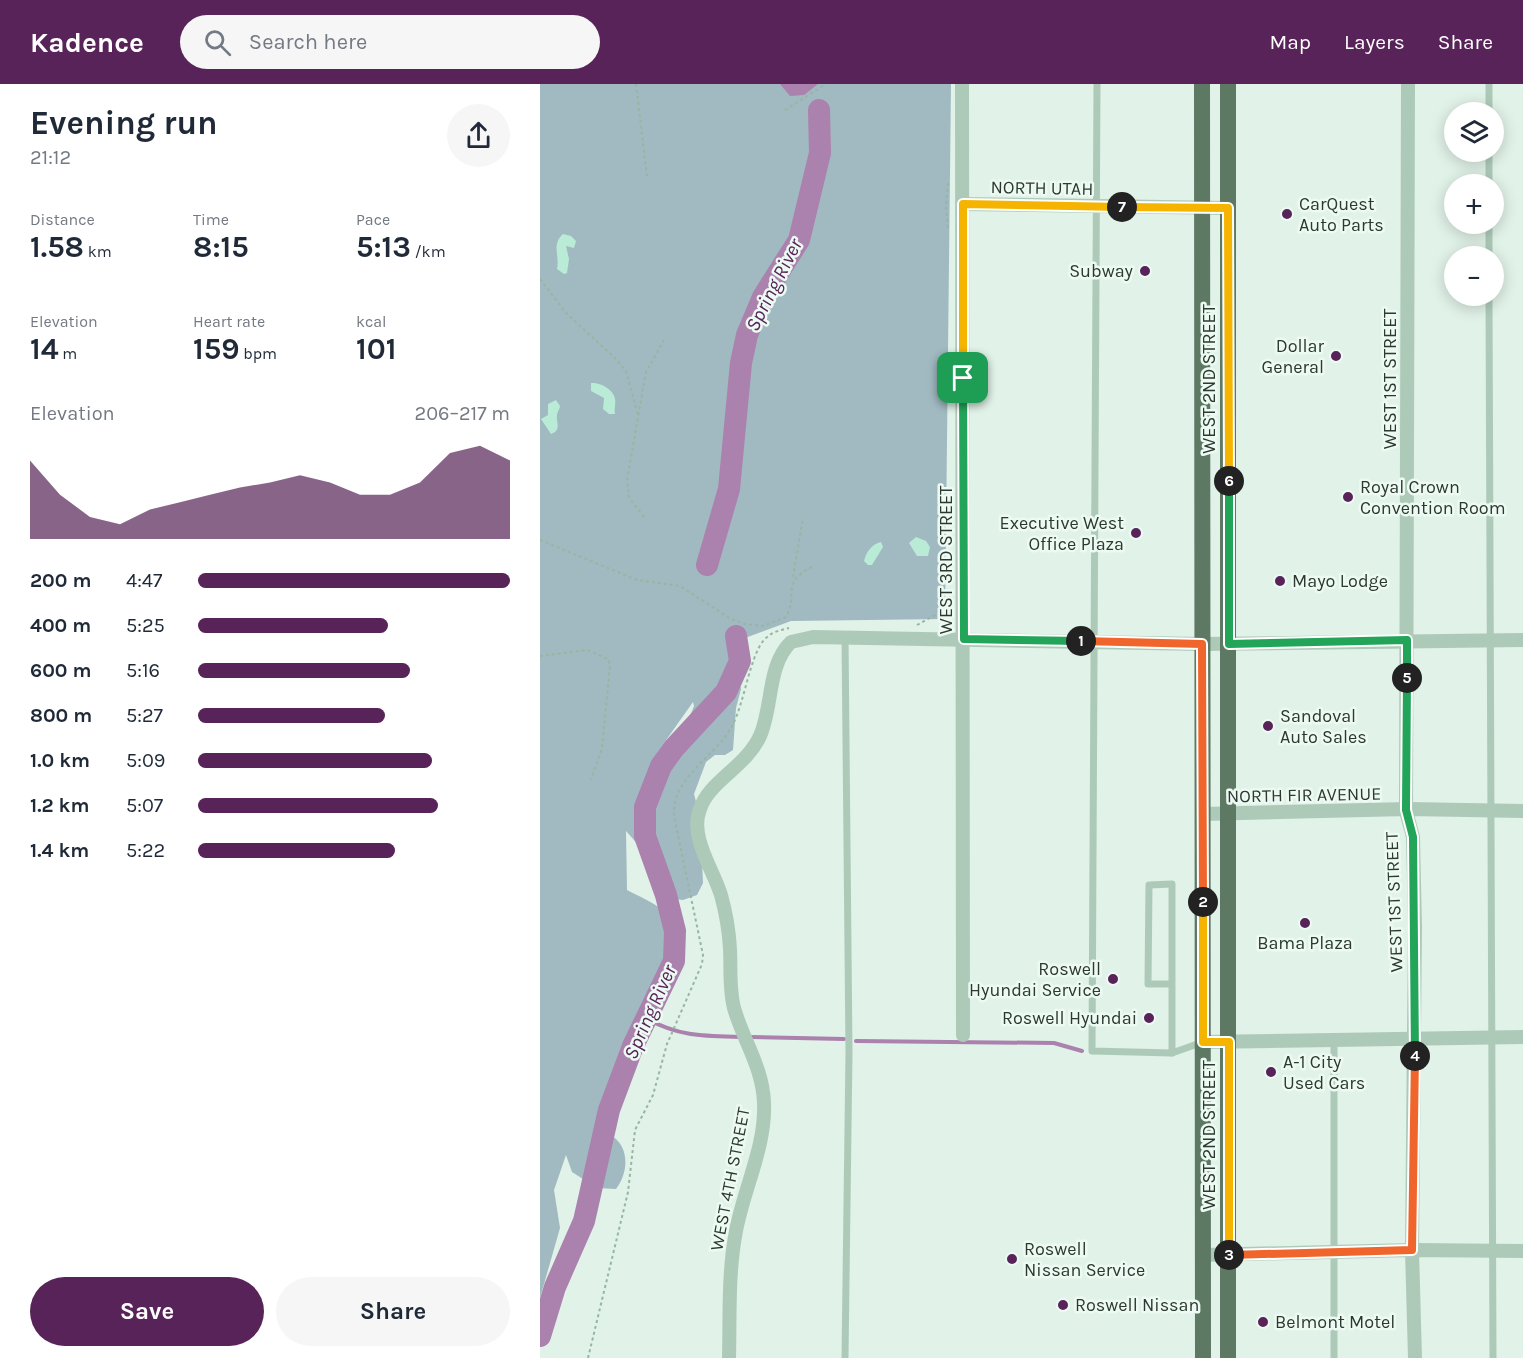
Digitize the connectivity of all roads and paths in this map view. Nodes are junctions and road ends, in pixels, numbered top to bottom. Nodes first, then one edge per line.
1 (636, 84) edge
2 (826, 84) edge
3 (962, 84) edge
4 (1097, 84) edge
5 (1202, 84) edge
6 (1228, 84) edge
7 (1408, 84) edge
8 (1489, 84) edge
9 (1489, 102) edge
10 (785, 110) dead end
11 (647, 177) dead end
12 (949, 179) dead end
13 (963, 204) junction
14 (1097, 207) junction
15 (1202, 208) junction
16 (1228, 208) junction
17 (950, 233) dead end
18 (540, 279) edge
19 (1489, 306) edge
20 (663, 340) dead end
21 (639, 418) junction
22 (644, 517) dead end
23 (803, 518) dead end
24 (540, 540) edge
25 (812, 567) dead end
26 (793, 580) junction
27 (952, 586) dead end
28 (912, 627) dead end
29 (789, 628) dead end
30 (845, 638) junction
31 (964, 639) junction
32 (1407, 640) junction
33 (1489, 640) junction
34 (1523, 640) edge
35 (1094, 642) junction
36 (1202, 644) junction
37 (1229, 644) junction
38 (540, 656) edge
39 (591, 780) dead end
40 (1406, 810) junction
41 (1489, 811) junction
42 (1523, 811) edge
43 (1203, 814) junction
44 (1229, 814) junction
45 (1171, 984) junction
46 (963, 1035) dead end
47 (1523, 1037) edge
48 (1491, 1038) junction
49 (1414, 1039) junction
50 (1334, 1040) junction
51 (1203, 1042) junction
52 (1229, 1042) junction
53 (1172, 1053) junction
54 (1412, 1250) junction
55 (1494, 1251) junction
56 (1523, 1251) edge
57 (1334, 1252) junction
58 (1203, 1256) junction
59 (1229, 1256) junction
60 (588, 1358) edge
61 (729, 1358) edge
62 (845, 1358) edge
63 (1203, 1358) edge
64 (1228, 1358) edge
65 (1334, 1358) edge
66 (1415, 1358) edge
67 (1493, 1358) edge

1 - 11 path
2 - 10 path
3 - 13 street, WEST 3RD STREET
4 - 14 lane
5 - 15 main road, WEST 2ND STREET
6 - 16 main road, WEST 2ND STREET
7 - 32 street, WEST 1ST STREET
8 - 9 lane
12 - 17 path
13 - 14 street, NORTH UTAH
13 - 31 street, WEST 3RD STREET
14 - 15 street, NORTH UTAH
14 - 35 lane
15 - 16 street, NORTH UTAH
15 - 36 main road, WEST 2ND STREET
16 - 37 main road, WEST 2ND STREET
18 - 21 path
19 - 33 lane
20 - 21 path
21 - 22 path
23 - 26 path
24 - 26 path
25 - 26 path
27 - 28 path
29 - 60 path
30 - 31 street
30 - 61 street, WEST 4TH STREET
30 - 62 lane
31 - 35 street
31 - 46 street, WEST 3RD STREET
32 - 33 street
32 - 37 street
32 - 40 street, WEST 1ST STREET
33 - 34 street
33 - 41 lane
35 - 36 street
35 - 53 lane
36 - 37 street
36 - 43 main road, WEST 2ND STREET
37 - 44 main road, WEST 2ND STREET
38 - 39 path
40 - 41 street, NORTH FIR AVENUE
40 - 44 street, NORTH FIR AVENUE
40 - 49 street, WEST 1ST STREET
41 - 42 street, NORTH FIR AVENUE
41 - 48 lane
43 - 44 street, NORTH FIR AVENUE
43 - 51 main road, WEST 2ND STREET
44 - 52 main road, WEST 2ND STREET
45 - 45 lane
45 - 53 lane
47 - 48 street
48 - 49 street
48 - 55 lane
49 - 50 street
49 - 54 street, WEST 1ST STREET
50 - 52 street
50 - 57 lane
51 - 52 street
51 - 53 lane
51 - 58 main road, WEST 2ND STREET
52 - 59 main road, WEST 2ND STREET
54 - 55 street
54 - 57 street
54 - 66 street, WEST 1ST STREET
55 - 56 street
55 - 67 lane
57 - 59 street
57 - 65 lane
58 - 59 street
58 - 63 main road, WEST 2ND STREET
59 - 64 main road, WEST 2ND STREET

